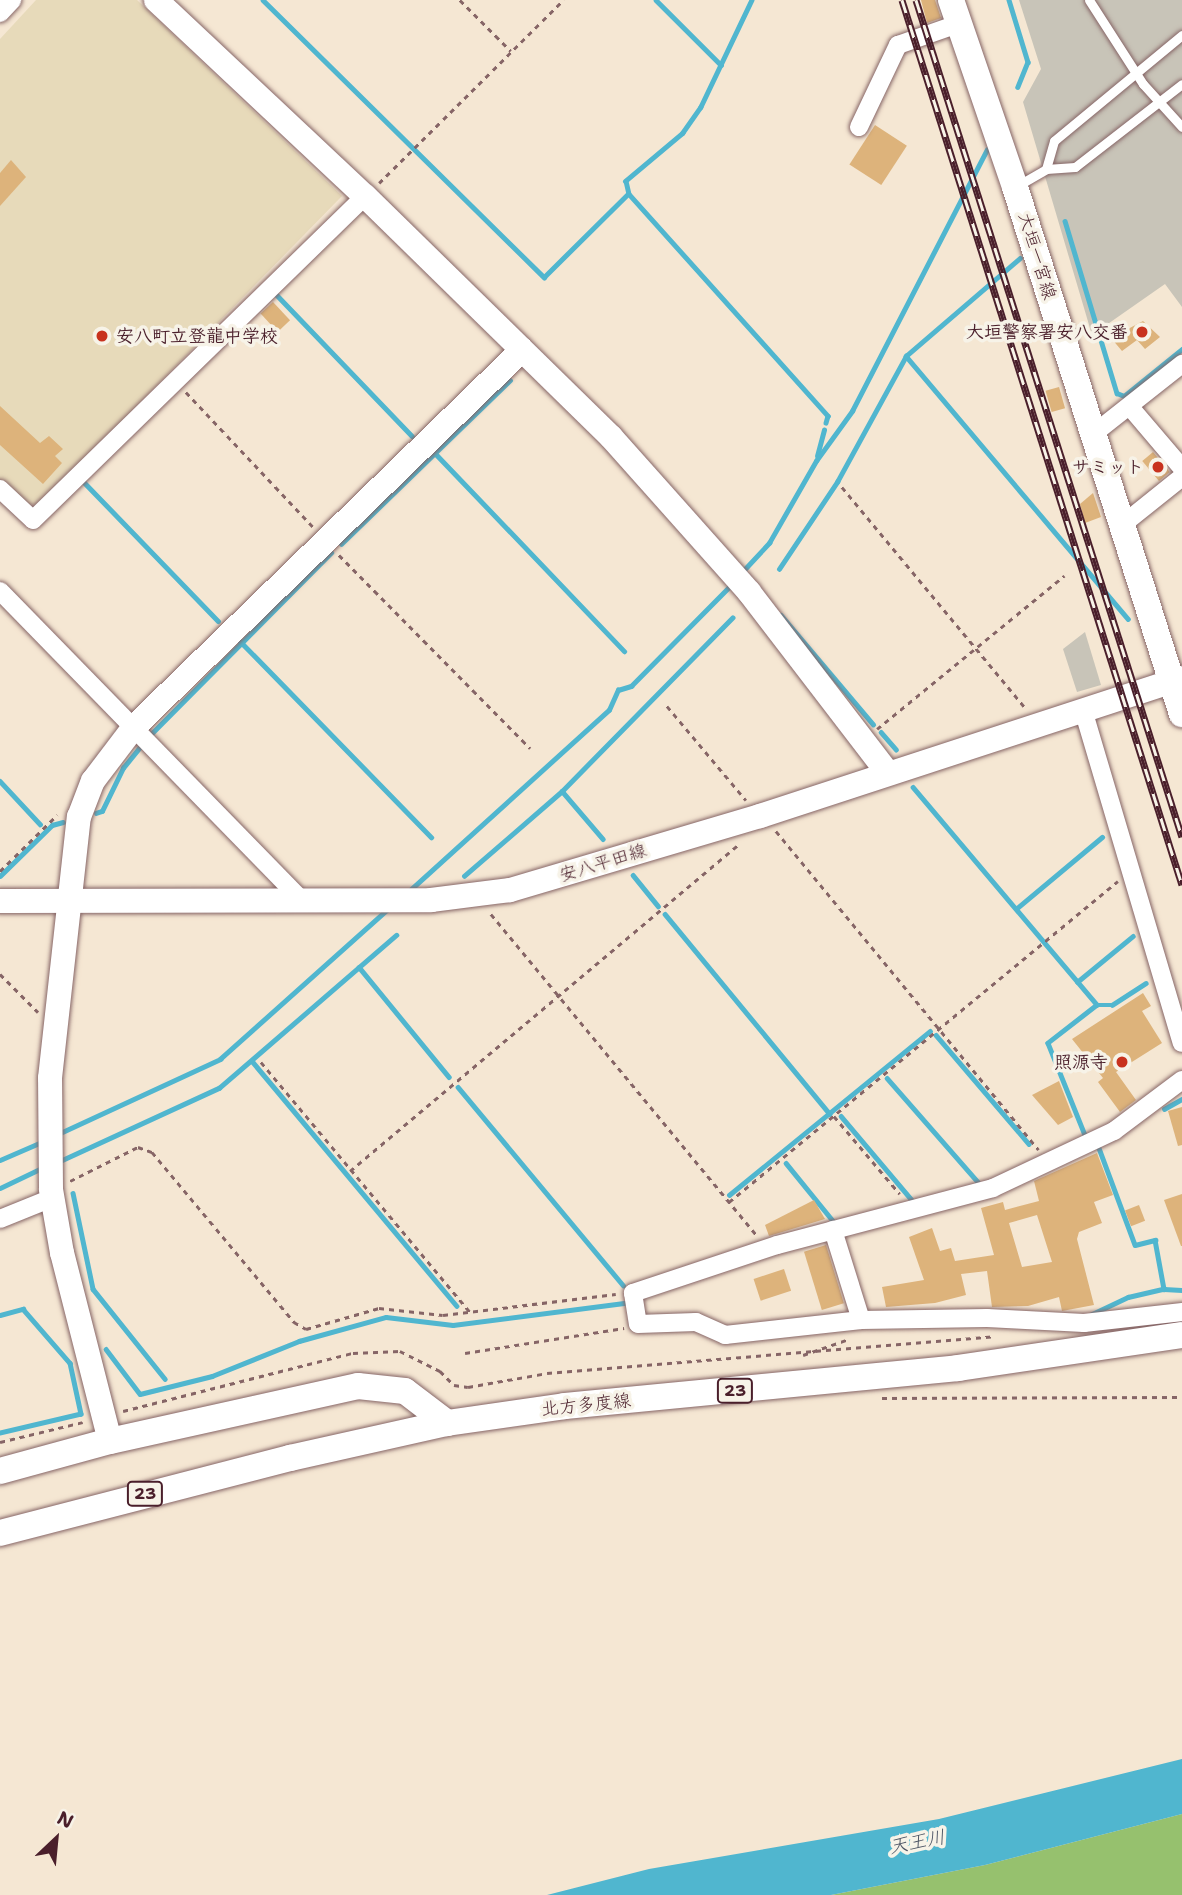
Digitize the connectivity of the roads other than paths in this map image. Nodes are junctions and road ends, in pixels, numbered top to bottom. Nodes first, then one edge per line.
1 (12, 0) edge
2 (156, 0) edge
3 (1089, 0) edge
4 (955, 12) edge
5 (0, 13) edge
6 (1182, 35) edge
7 (1136, 74) junction
8 (1182, 84) edge
9 (1160, 103) junction
10 (859, 127) dead end
11 (1182, 127) edge
12 (1046, 169) junction
13 (1015, 187) junction
14 (365, 196) junction
15 (522, 350) junction
16 (1182, 364) edge
17 (1130, 407) junction
18 (1092, 435) junction
19 (1182, 468) edge
20 (1182, 477) edge
21 (0, 489) edge
22 (1122, 524) junction
23 (0, 591) edge
24 (1177, 681) edge
25 (1084, 713) junction
26 (1182, 714) edge
27 (134, 727) junction
28 (887, 772) junction
29 (0, 901) edge
30 (69, 901) junction
31 (303, 901) junction
32 (1182, 1043) edge
33 (1182, 1080) edge
34 (51, 1188) junction
35 (0, 1219) edge
36 (833, 1230) junction
37 (1182, 1312) edge
38 (861, 1320) junction
39 (1182, 1335) edge
40 (447, 1423) junction
41 (110, 1441) junction
42 (0, 1471) edge
43 (0, 1533) edge

1 - 5 street
2 - 14 street
3 - 7 lane
4 - 10 street
4 - 13 main road, 大垣一宮線
6 - 7 lane
7 - 9 lane
7 - 12 lane
8 - 9 lane
9 - 11 lane
9 - 12 lane
12 - 13 lane
13 - 18 main road, 大垣一宮線
14 - 15 street
14 - 21 street
15 - 27 street
15 - 28 street
16 - 17 street
17 - 18 street
17 - 19 street
18 - 22 main road, 大垣一宮線
20 - 22 street
22 - 24 main road, 大垣一宮線
23 - 27 street
24 - 25 street, 安八平田線
24 - 26 main road, 大垣一宮線
25 - 28 street, 安八平田線
25 - 32 street
27 - 30 street
27 - 31 street
28 - 31 street, 安八平田線
29 - 30 street, 安八平田線
30 - 31 street, 安八平田線
30 - 34 street
33 - 36 street
34 - 35 street
34 - 41 street
36 - 38 street
36 - 38 street
37 - 38 street
39 - 40 main road, 北方多度線 / 23
40 - 41 main road
40 - 43 main road, 北方多度線 / 23
41 - 42 main road

